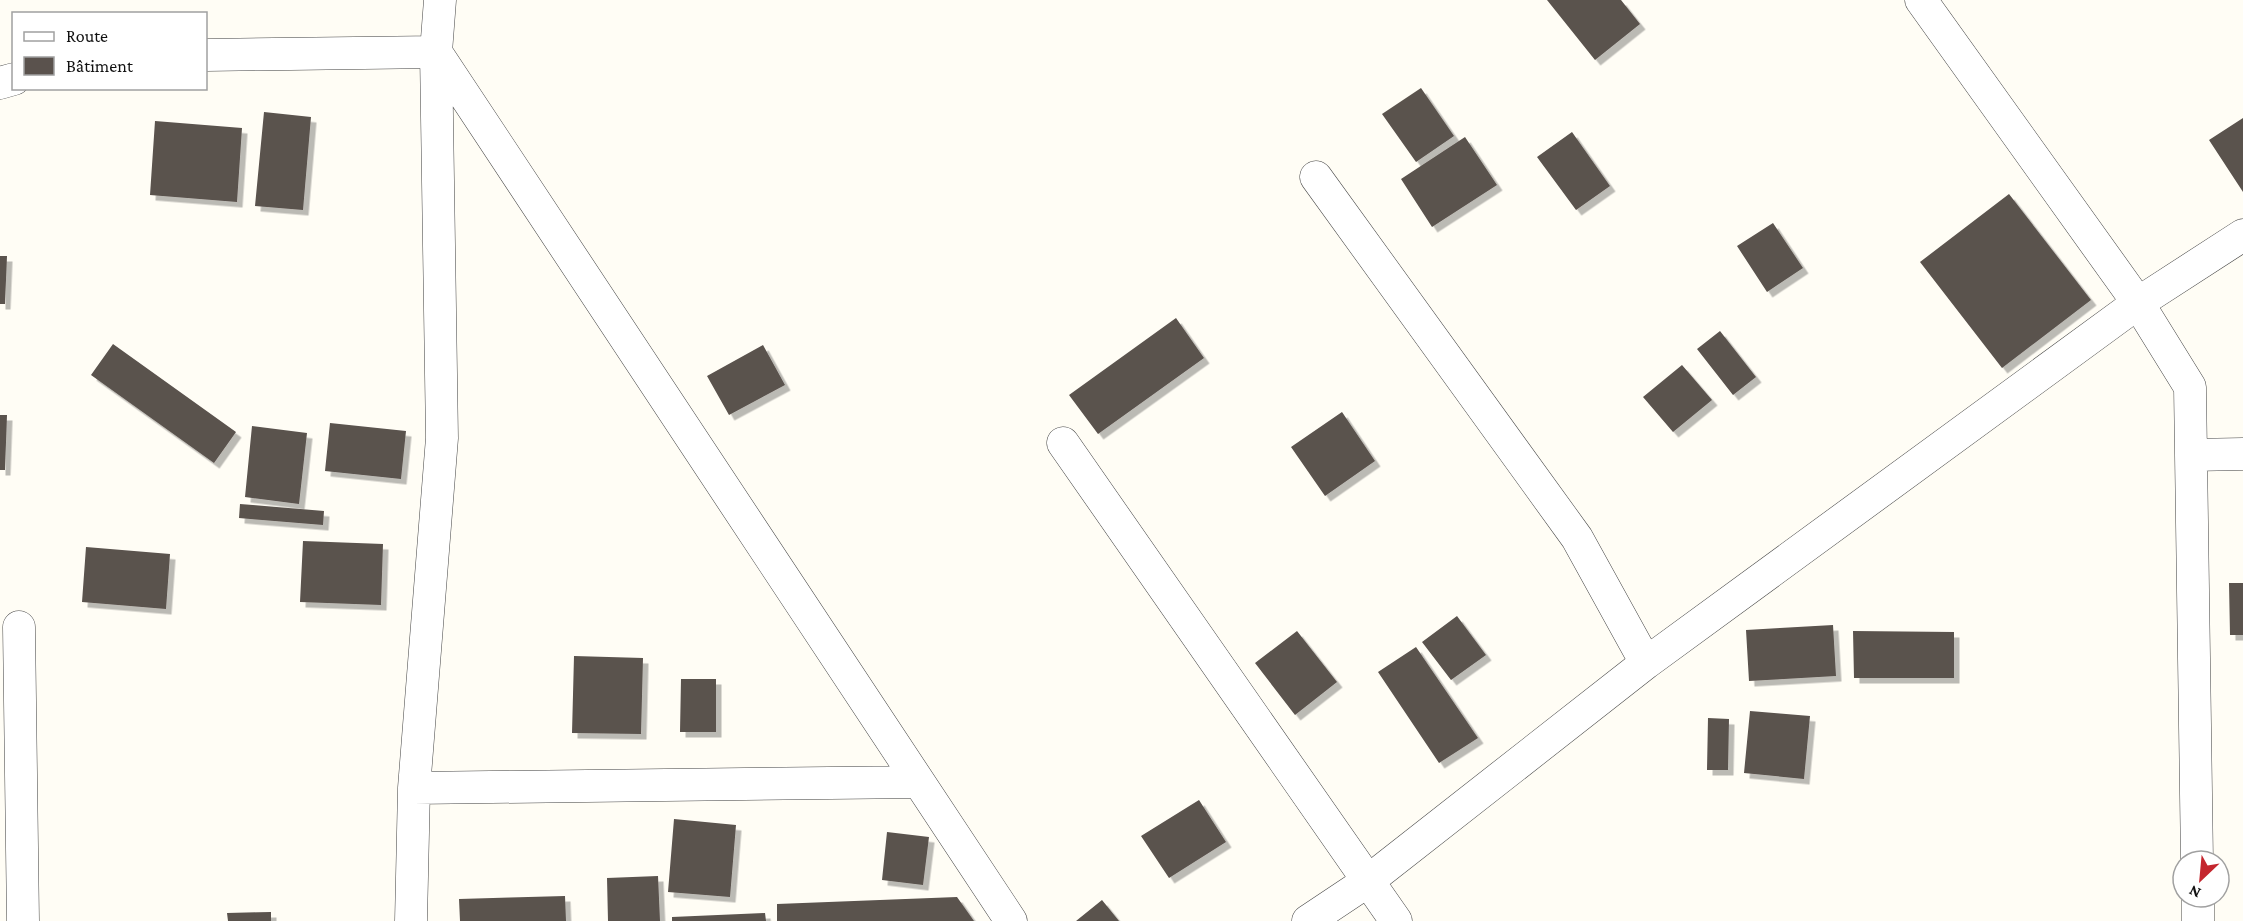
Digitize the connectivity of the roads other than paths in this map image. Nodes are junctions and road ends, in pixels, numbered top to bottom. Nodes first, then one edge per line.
1 (440, 0) edge
2 (1921, 0) edge
3 (436, 52) junction
4 (207, 55) edge
5 (1316, 177) dead end
6 (2243, 235) edge
7 (2138, 303) junction
8 (1063, 443) dead end
9 (2243, 454) edge
10 (2191, 455) junction
11 (19, 627) dead end
12 (1646, 663) junction
13 (920, 782) junction
14 (414, 788) junction
15 (2198, 849) edge
16 (1368, 881) junction
17 (23, 921) edge
18 (411, 921) edge
19 (1011, 921) edge
20 (1308, 921) edge
21 (1396, 921) edge

1 - 3 street
2 - 7 street
3 - 4 street
3 - 13 street
3 - 14 street
5 - 12 street
6 - 7 street
7 - 10 street
7 - 12 street
8 - 16 street
9 - 10 street
10 - 15 street
11 - 17 street
12 - 16 street
13 - 14 street
13 - 19 street
14 - 18 street
16 - 20 street
16 - 21 street

